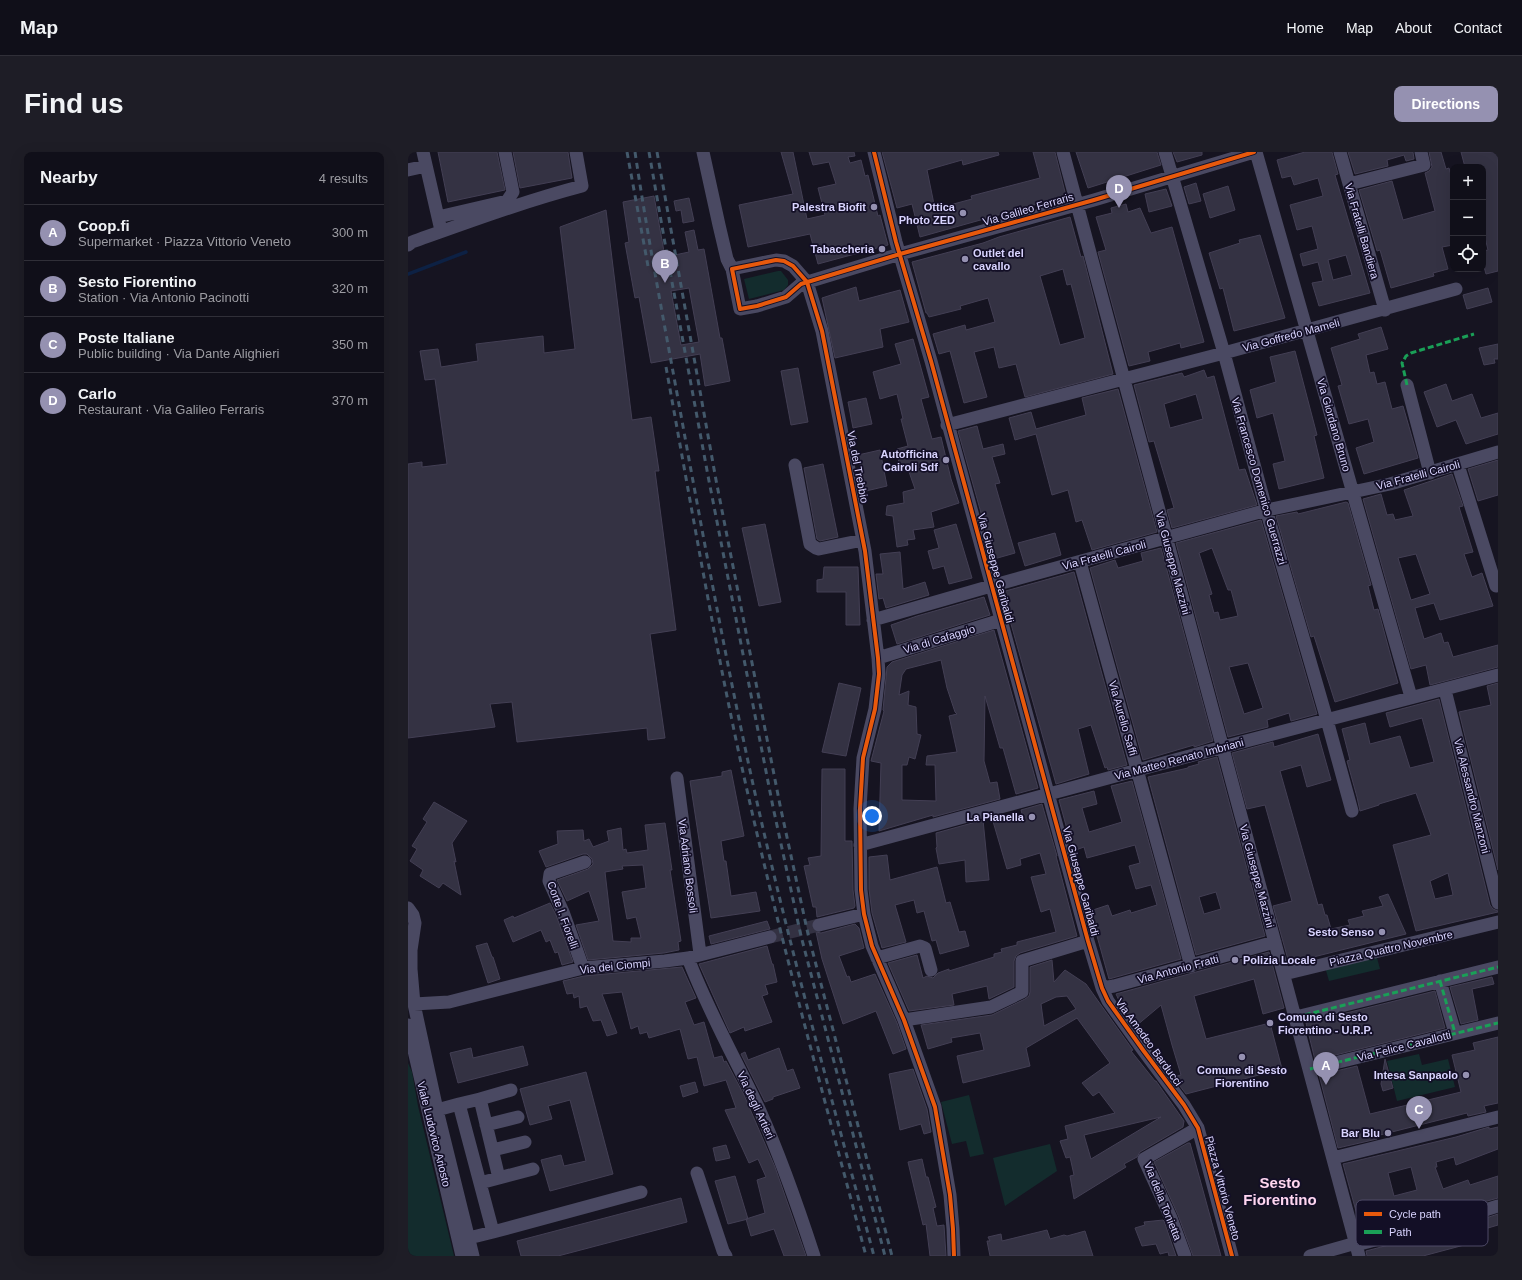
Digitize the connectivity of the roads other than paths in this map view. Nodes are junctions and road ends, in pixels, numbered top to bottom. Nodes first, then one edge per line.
1 (423, 152) edge
2 (506, 152) edge
3 (576, 152) edge
4 (703, 152) edge
5 (874, 152) edge
6 (1063, 152) edge
7 (1165, 152) edge
8 (1255, 152) edge
9 (1340, 152) edge
10 (1421, 152) edge
11 (426, 166) junction
12 (408, 170) edge
13 (1172, 176) junction
14 (1349, 184) junction
15 (1077, 204) junction
16 (438, 217) junction
17 (441, 232) junction
18 (408, 245) edge
19 (900, 254) junction
20 (732, 269) junction
21 (807, 282) junction
22 (1456, 289) dead end
23 (1385, 310) junction
24 (1306, 330) junction
25 (1224, 353) junction
26 (1125, 379) junction
27 (1407, 385) dead end
28 (947, 425) junction
29 (1498, 452) edge
30 (1458, 465) junction
31 (795, 466) dead end
32 (1430, 473) junction
33 (1353, 492) junction
34 (1267, 510) junction
35 (1167, 539) junction
36 (863, 540) junction
37 (1080, 562) junction
38 (991, 586) junction
39 (1496, 586) dead end
40 (873, 620) junction
41 (1000, 620) junction
42 (878, 658) junction
43 (1498, 675) edge
44 (1445, 690) junction
45 (1411, 697) junction
46 (1327, 720) junction
47 (1223, 747) junction
48 (1138, 770) junction
49 (677, 778) dead end
50 (1048, 794) junction
51 (1352, 811) dead end
52 (860, 845) junction
53 (585, 862) dead end
54 (1498, 903) edge
55 (408, 908) edge
56 (864, 914) junction
57 (1498, 922) edge
58 (819, 925) tunnel mouth
59 (770, 937) tunnel mouth
60 (411, 938) edge
61 (1088, 941) junction
62 (1276, 942) junction
63 (694, 956) junction
64 (877, 958) junction
65 (1191, 966) junction
66 (1498, 967) edge
67 (583, 968) junction
68 (931, 970) dead end
69 (1284, 974) junction
70 (1440, 981) junction
71 (1102, 988) junction
72 (414, 1004) junction
73 (1296, 1016) junction
74 (904, 1020) junction
75 (1498, 1022) edge
76 (408, 1025) edge
77 (1455, 1033) junction
78 (1310, 1069) junction
79 (511, 1090) dead end
80 (480, 1099) junction
81 (458, 1104) junction
82 (1184, 1105) joint
83 (437, 1110) junction
84 (518, 1117) dead end
85 (1498, 1117) edge
86 (486, 1125) junction
87 (1198, 1128) junction
88 (525, 1142) dead end
89 (493, 1150) junction
90 (1334, 1158) junction
91 (533, 1169) dead end
92 (697, 1173) dead end
93 (500, 1178) junction
94 (480, 1183) junction
95 (641, 1192) dead end
96 (1498, 1206) edge
97 (1488, 1209) edge
98 (454, 1220) junction
99 (493, 1232) junction
100 (469, 1238) junction
101 (1356, 1244) edge
102 (1357, 1248) edge
103 (462, 1256) edge
104 (473, 1256) edge
105 (726, 1256) edge
106 (814, 1256) edge
107 (954, 1256) edge
108 (1185, 1256) edge
109 (1232, 1256) edge
110 (1310, 1256) edge

1 - 11 street
2 - 16 street
3 - 17 street
4 - 20 street
5 - 19 street, Via Giuseppe Garibaldi
6 - 15 street, Via Giuseppe Mazzini
7 - 13 street, Via Francesco Domenico Guerrazzi
8 - 13 street, Via Galileo Ferraris
8 - 24 street, Via Giordano Bruno
9 - 14 street, Via Fratelli Bandiera
10 - 14 street
11 - 12 street
11 - 16 street
13 - 15 street, Via Galileo Ferraris
13 - 25 street, Via Francesco Domenico Guerrazzi
14 - 23 street, Via Fratelli Bandiera
15 - 19 street, Via Galileo Ferraris
15 - 26 street, Via Giuseppe Mazzini
16 - 17 street
17 - 18 street
19 - 21 street, Via Galileo Ferraris
19 - 28 street, Via Giuseppe Garibaldi
20 - 21 street
20 - 21 street, Via Galileo Ferraris
21 - 36 street, Via del Trebbio
22 - 23 street, Via Goffredo Mameli
23 - 24 street, Via Goffredo Mameli
24 - 25 street, Via Goffredo Mameli
24 - 33 street, Via Giordano Bruno
25 - 26 street, Via Goffredo Mameli
25 - 34 street, Via Francesco Domenico Guerrazzi
26 - 28 street, Via Goffredo Mameli
26 - 35 street, Via Giuseppe Mazzini
27 - 32 street
28 - 38 street, Via Giuseppe Garibaldi
29 - 30 street, Via Fratelli Cairoli
30 - 32 street, Via Fratelli Cairoli
30 - 39 street
31 - 36 street
32 - 33 street, Via Fratelli Cairoli
33 - 34 street, Via Fratelli Cairoli
33 - 45 street, Via Giordano Bruno
34 - 35 street, Via Fratelli Cairoli
34 - 46 street, Via Francesco Domenico Guerrazzi
35 - 37 street, Via Fratelli Cairoli
35 - 47 street, Via Giuseppe Mazzini
36 - 40 street, Via del Trebbio
37 - 38 street, Via Fratelli Cairoli
37 - 48 street, Via Aurelio Saffi
38 - 40 street, Via Fratelli Cairoli
38 - 41 street, Via Giuseppe Garibaldi
40 - 42 street, Via del Trebbio
41 - 42 street, Via di Cafaggio
41 - 50 street, Via Giuseppe Garibaldi
42 - 52 street, Via del Trebbio
43 - 44 street, Via Matteo Renato Imbriani
44 - 45 street, Via Matteo Renato Imbriani
44 - 54 street, Via Alessandro Manzoni
45 - 46 street, Via Matteo Renato Imbriani
46 - 47 street, Via Matteo Renato Imbriani
46 - 51 street, Via Francesco Domenico Guerrazzi
47 - 48 street, Via Matteo Renato Imbriani
47 - 62 street, Via Giuseppe Mazzini
48 - 50 street, Via Matteo Renato Imbriani
48 - 65 street, Via Aurelio Saffi
49 - 63 street, Via Adriano Bossoli
50 - 52 street, Via Matteo Renato Imbriani
50 - 61 street, Via Giuseppe Garibaldi
52 - 56 street, Via del Trebbio
53 - 67 street, Corte l. Fiorelli
55 - 60 street, Viale Ludovico Ariosto
56 - 58 street
56 - 64 street, Via del Trebbio
57 - 69 street, Piazza Quattro Novembre
59 - 63 street, Via dei Ciompi
60 - 72 street, Viale Ludovico Ariosto
61 - 71 street, Via Giuseppe Garibaldi
61 - 74 street
62 - 65 street, Via Antonio Fratti
62 - 69 street, Via Giuseppe Mazzini
63 - 67 street, Via dei Ciompi
63 - 106 street, Via degli Artieri
64 - 68 street
64 - 74 street, Via del Trebbio
65 - 71 street, Via Antonio Fratti
66 - 70 street
67 - 72 street, Via dei Ciompi
69 - 73 street, Via Giuseppe Mazzini
70 - 73 street
70 - 77 street
71 - 82 street, Via Amedeo Barducci
72 - 83 street, Viale Ludovico Ariosto
73 - 78 street, Via Giuseppe Mazzini
74 - 107 street, Via del Trebbio
75 - 77 street, Via Felice Cavallotti
76 - 98 street, Viale Ludovico Ariosto
77 - 78 street, Via Felice Cavallotti
78 - 90 street
79 - 80 street, Viale Ludovico Ariosto
80 - 81 street, Viale Ludovico Ariosto
80 - 86 street
81 - 83 street, Viale Ludovico Ariosto
81 - 94 street
82 - 87 street, Piazza Vittorio Veneto
83 - 100 street, Viale Ludovico Ariosto
84 - 86 street
85 - 90 street
86 - 89 street
87 - 108 street, Via della Tonietta
87 - 109 street, Piazza Vittorio Veneto
88 - 89 street
89 - 93 street
90 - 101 street
91 - 93 street
92 - 105 street
93 - 94 street
94 - 99 street
95 - 99 street
96 - 97 street
98 - 100 street, Viale Ludovico Ariosto
98 - 103 street, Viale Ludovico Ariosto
99 - 100 street
100 - 104 street, Viale Ludovico Ariosto
102 - 110 street

